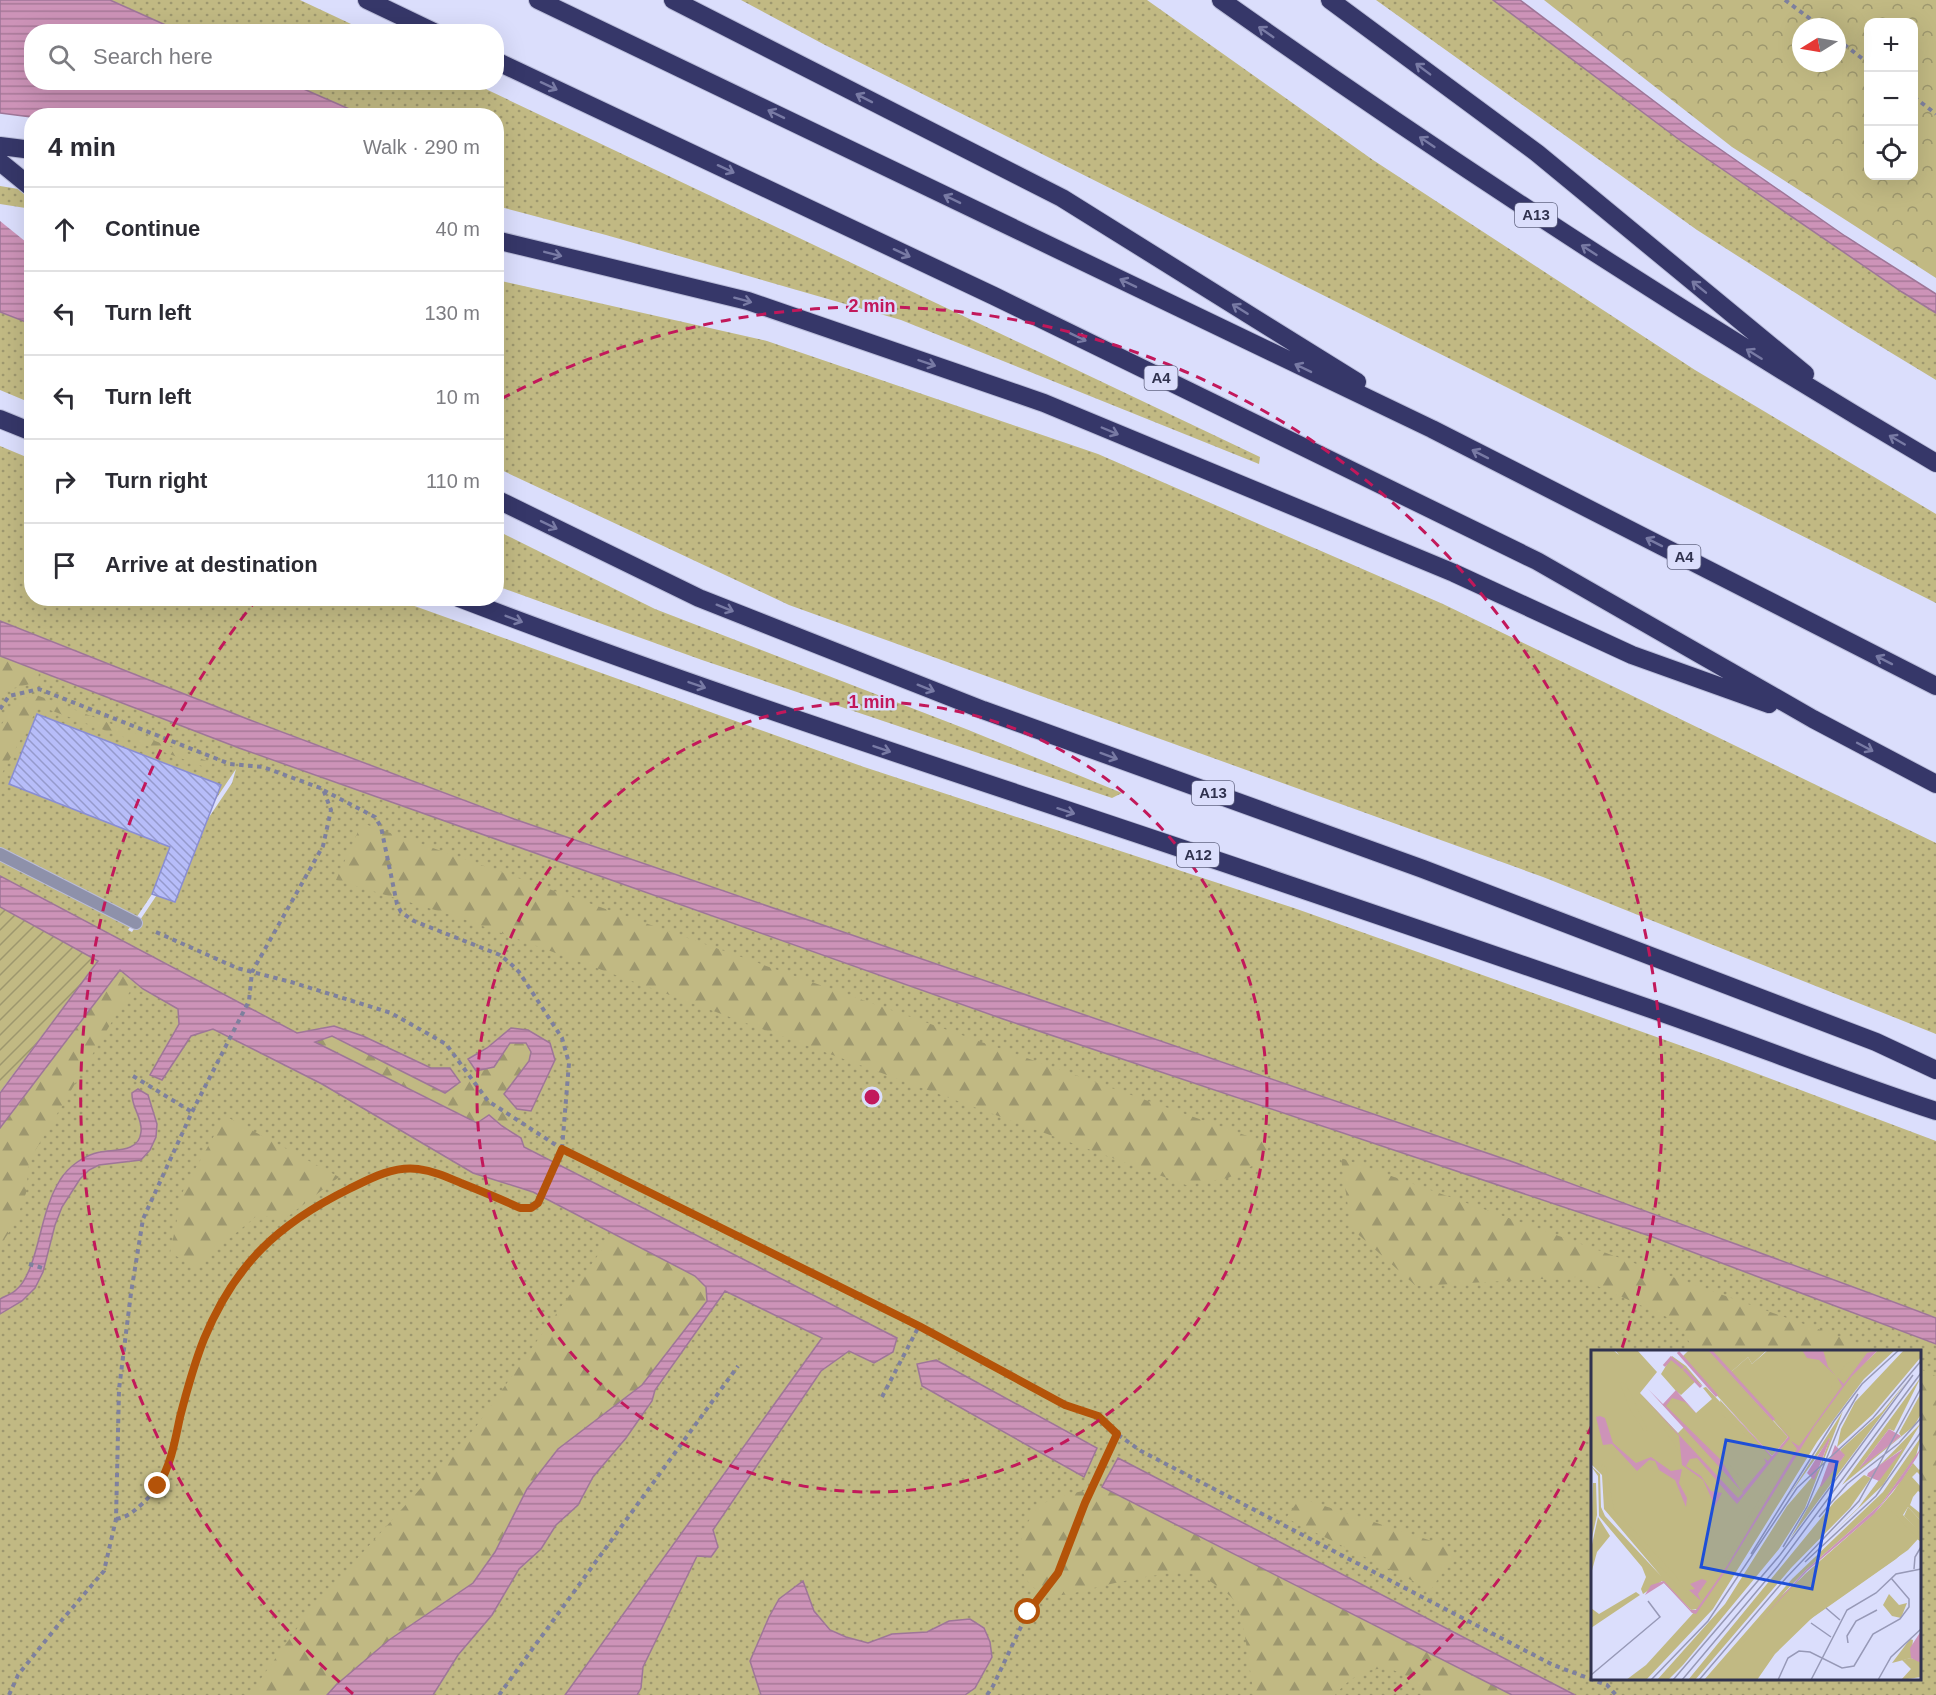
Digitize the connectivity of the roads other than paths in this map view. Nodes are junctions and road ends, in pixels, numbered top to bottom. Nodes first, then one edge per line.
1 (367, 0) edge
2 (538, 0) edge
3 (673, 0) edge
4 (1221, 0) edge
5 (1330, 0) edge
6 (417, 24) edge
7 (504, 65) edge
8 (0, 146) edge
9 (24, 149) edge
10 (0, 162) edge
11 (24, 182) edge
12 (504, 242) edge
13 (1858, 417) junction
14 (0, 419) edge
15 (24, 429) edge
16 (1432, 429) junction
17 (1936, 463) edge
18 (504, 504) edge
19 (480, 606) edge
20 (1936, 686) edge
21 (1813, 719) junction
22 (1936, 784) edge
23 (0, 854) edge
24 (136, 923) road end
25 (1936, 1070) edge
26 (1936, 1111) edge

1 - 6 highway
16 -> 2 highway, A4
16 -> 3 highway, A4
13 -> 4 highway, A13
13 -> 5 highway, A13
7 -> 21 highway, A4
8 - 9 highway
10 - 11 highway
12 -> 21 highway
17 -> 13 highway, A13
14 - 15 highway
20 -> 16 highway, A4
18 -> 25 highway, A13
19 -> 26 highway, A12
21 -> 22 highway, A4
23 - 24 lane

